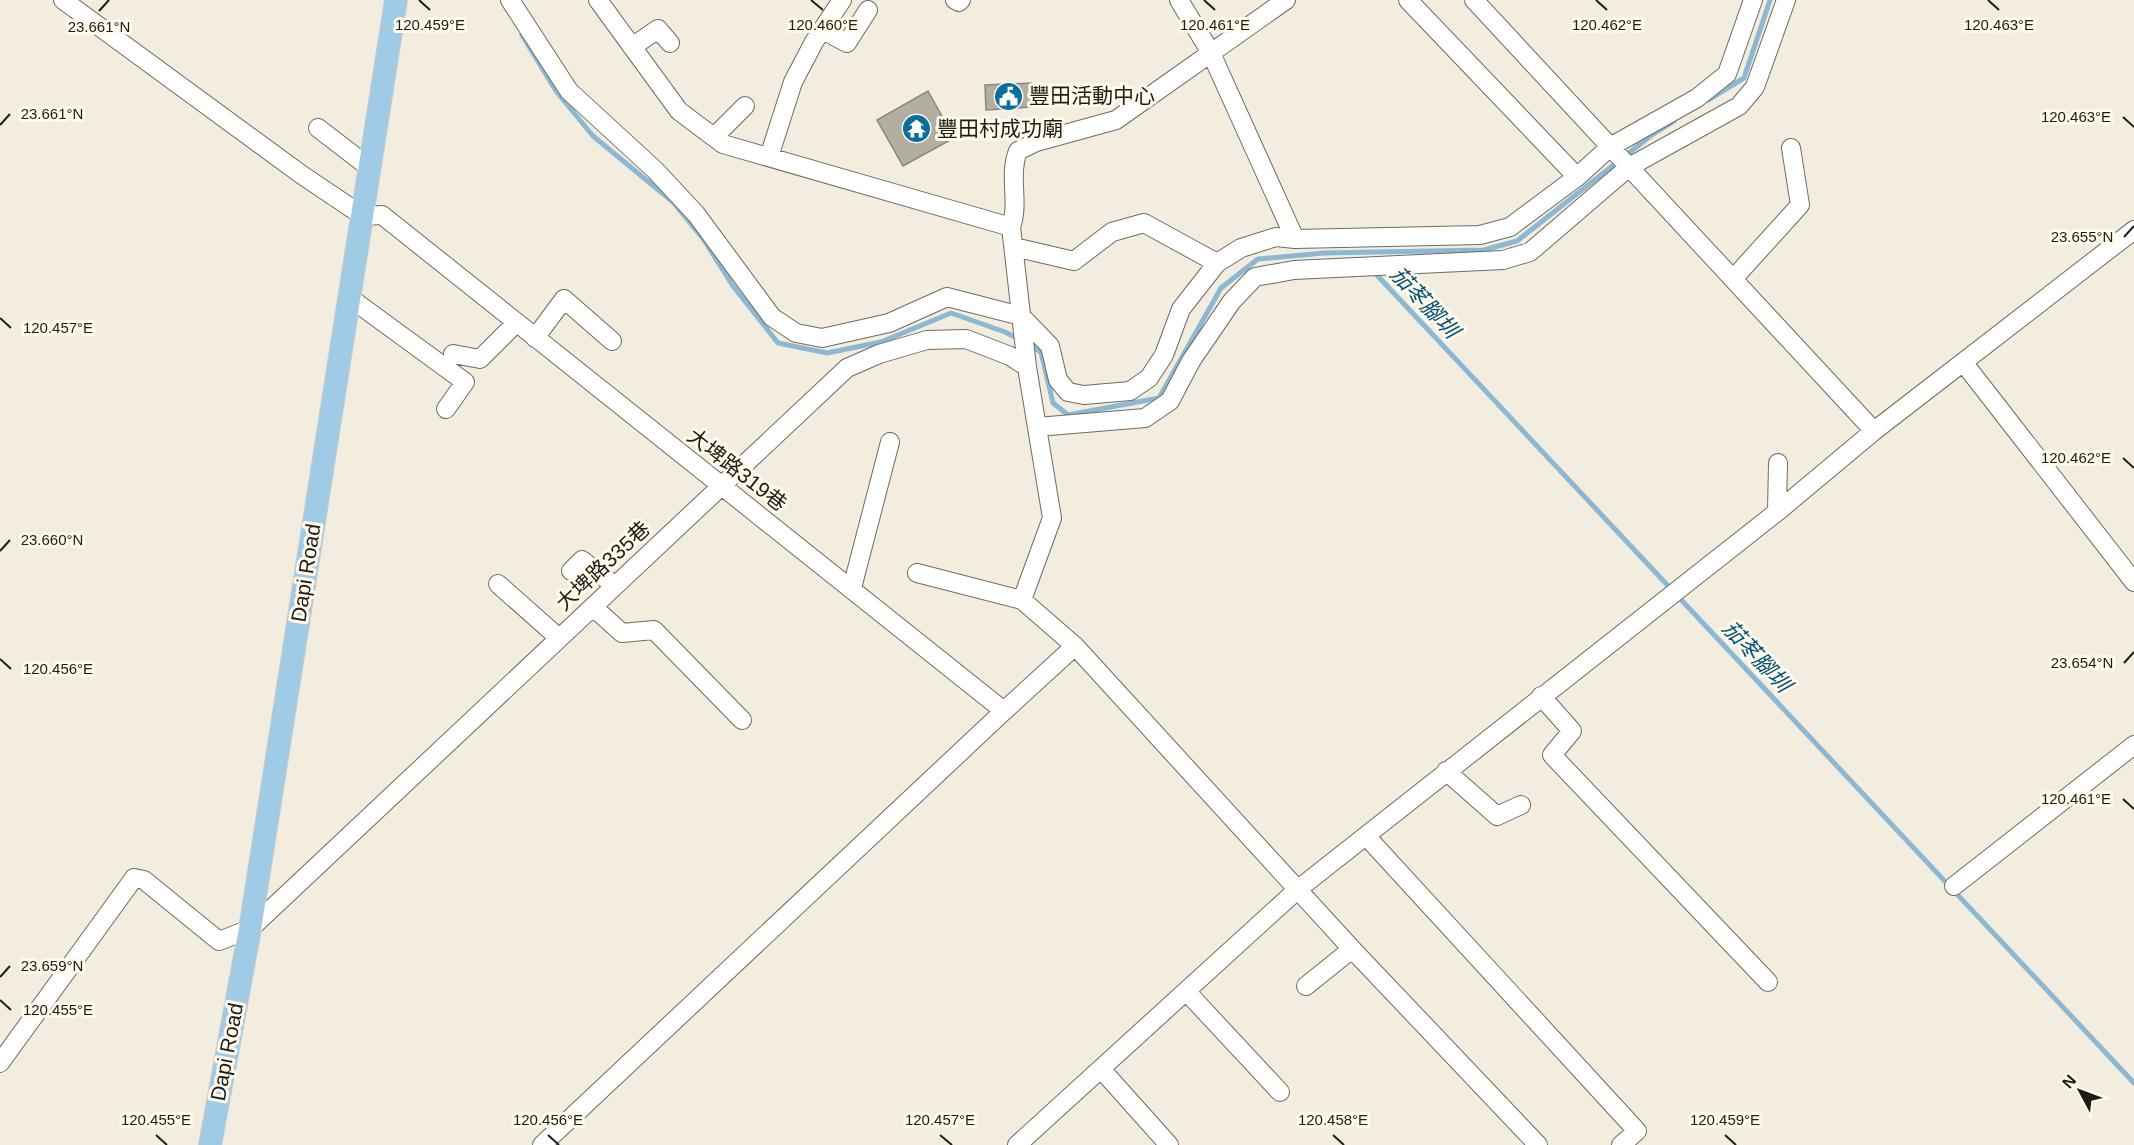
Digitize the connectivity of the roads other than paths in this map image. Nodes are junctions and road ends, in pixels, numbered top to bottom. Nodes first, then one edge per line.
1 (63, 0) edge
2 (396, 0) edge
3 (510, 0) edge
4 (598, 0) edge
5 (842, 0) edge
6 (955, 0) edge
7 (961, 0) edge
8 (1179, 0) edge
9 (1286, 0) edge
10 (1408, 0) edge
11 (1474, 0) edge
12 (1754, 0) edge
13 (1786, 0) edge
14 (868, 10) dead end
15 (823, 30) junction
16 (670, 43) dead end
17 (632, 47) junction
18 (1211, 53) junction
19 (745, 106) dead end
20 (318, 128) dead end
21 (714, 138) junction
22 (1610, 147) junction
23 (1791, 148) dead end
24 (769, 158) junction
25 (1629, 167) junction
26 (370, 168) junction
27 (1577, 177) junction
28 (363, 216) junction
29 (1011, 227) junction
30 (2134, 230) edge
31 (1295, 238) junction
32 (1014, 247) junction
33 (1217, 263) junction
34 (1733, 279) junction
35 (350, 298) junction
36 (1021, 316) junction
37 (516, 322) junction
38 (535, 338) junction
39 (612, 341) dead end
40 (453, 354) dead end
41 (1963, 362) junction
42 (1027, 367) junction
43 (446, 409) dead end
44 (1037, 427) junction
45 (1874, 431) junction
46 (890, 442) dead end
47 (1778, 462) dead end
48 (721, 486) junction
49 (1777, 512) junction
50 (570, 571) dead end
51 (917, 573) dead end
52 (2134, 582) edge
53 (498, 584) dead end
54 (615, 586) junction
55 (852, 588) junction
56 (1022, 600) junction
57 (593, 607) junction
58 (559, 638) junction
59 (1075, 646) junction
60 (1541, 696) junction
61 (1005, 711) junction
62 (742, 720) dead end
63 (2134, 745) edge
64 (1446, 771) junction
65 (1521, 805) dead end
66 (1366, 836) junction
67 (1954, 886) dead end
68 (1297, 890) junction
69 (250, 929) junction
70 (1352, 949) junction
71 (1768, 982) dead end
72 (1306, 986) dead end
73 (1186, 991) junction
74 (0, 1063) edge
75 (1101, 1069) junction
76 (1280, 1092) dead end
77 (210, 1145) edge
78 (542, 1145) edge
79 (1017, 1145) edge
80 (1169, 1145) edge
81 (1538, 1145) edge
82 (1621, 1145) edge

1 - 28 street
2 - 26 main road, Dapi Road
3 - 36 street
4 - 17 street
5 - 15 street
6 - 7 street
8 - 18 street
9 - 18 street
10 - 27 street
11 - 22 street
12 - 22 street
13 - 25 street
14 - 15 street
15 - 24 street
16 - 17 street
17 - 21 street
18 - 29 street
18 - 31 street
19 - 21 street
20 - 26 street
21 - 24 street
22 - 25 street
22 - 27 street
23 - 34 street
24 - 29 street
25 - 34 street
25 - 44 street
26 - 28 main road, Dapi Road
27 - 31 street
28 - 35 main road, Dapi Road
28 - 37 street, 大埤路319巷
29 - 32 street
30 - 41 street
31 - 33 street
32 - 33 street
32 - 36 street
33 - 36 street
34 - 45 street
35 - 43 street
35 - 69 main road, Dapi Road
36 - 42 street
37 - 38 street, 大埤路319巷
37 - 40 street
38 - 39 street
38 - 48 street, 大埤路319巷
41 - 45 street
41 - 52 street
42 - 44 street
42 - 48 street, 大埤路335巷
44 - 56 street
45 - 49 street
46 - 55 street
47 - 49 street
48 - 54 street, 大埤路335巷
48 - 55 street, 大埤路319巷
49 - 60 street
50 - 54 street
51 - 56 street
53 - 58 street
54 - 57 street, 大埤路335巷
55 - 61 street, 大埤路319巷
56 - 59 street
57 - 58 street, 大埤路335巷
57 - 62 street
58 - 69 street, 大埤路335巷
59 - 61 street
59 - 68 street
60 - 64 street
60 - 71 street
61 - 78 street
63 - 67 street
64 - 65 street
64 - 66 street
66 - 68 street
66 - 82 street
68 - 70 street
68 - 73 street
69 - 74 street
69 - 77 main road, Dapi Road
70 - 72 street
70 - 81 street
73 - 75 street
73 - 76 street
75 - 79 street
75 - 80 street

